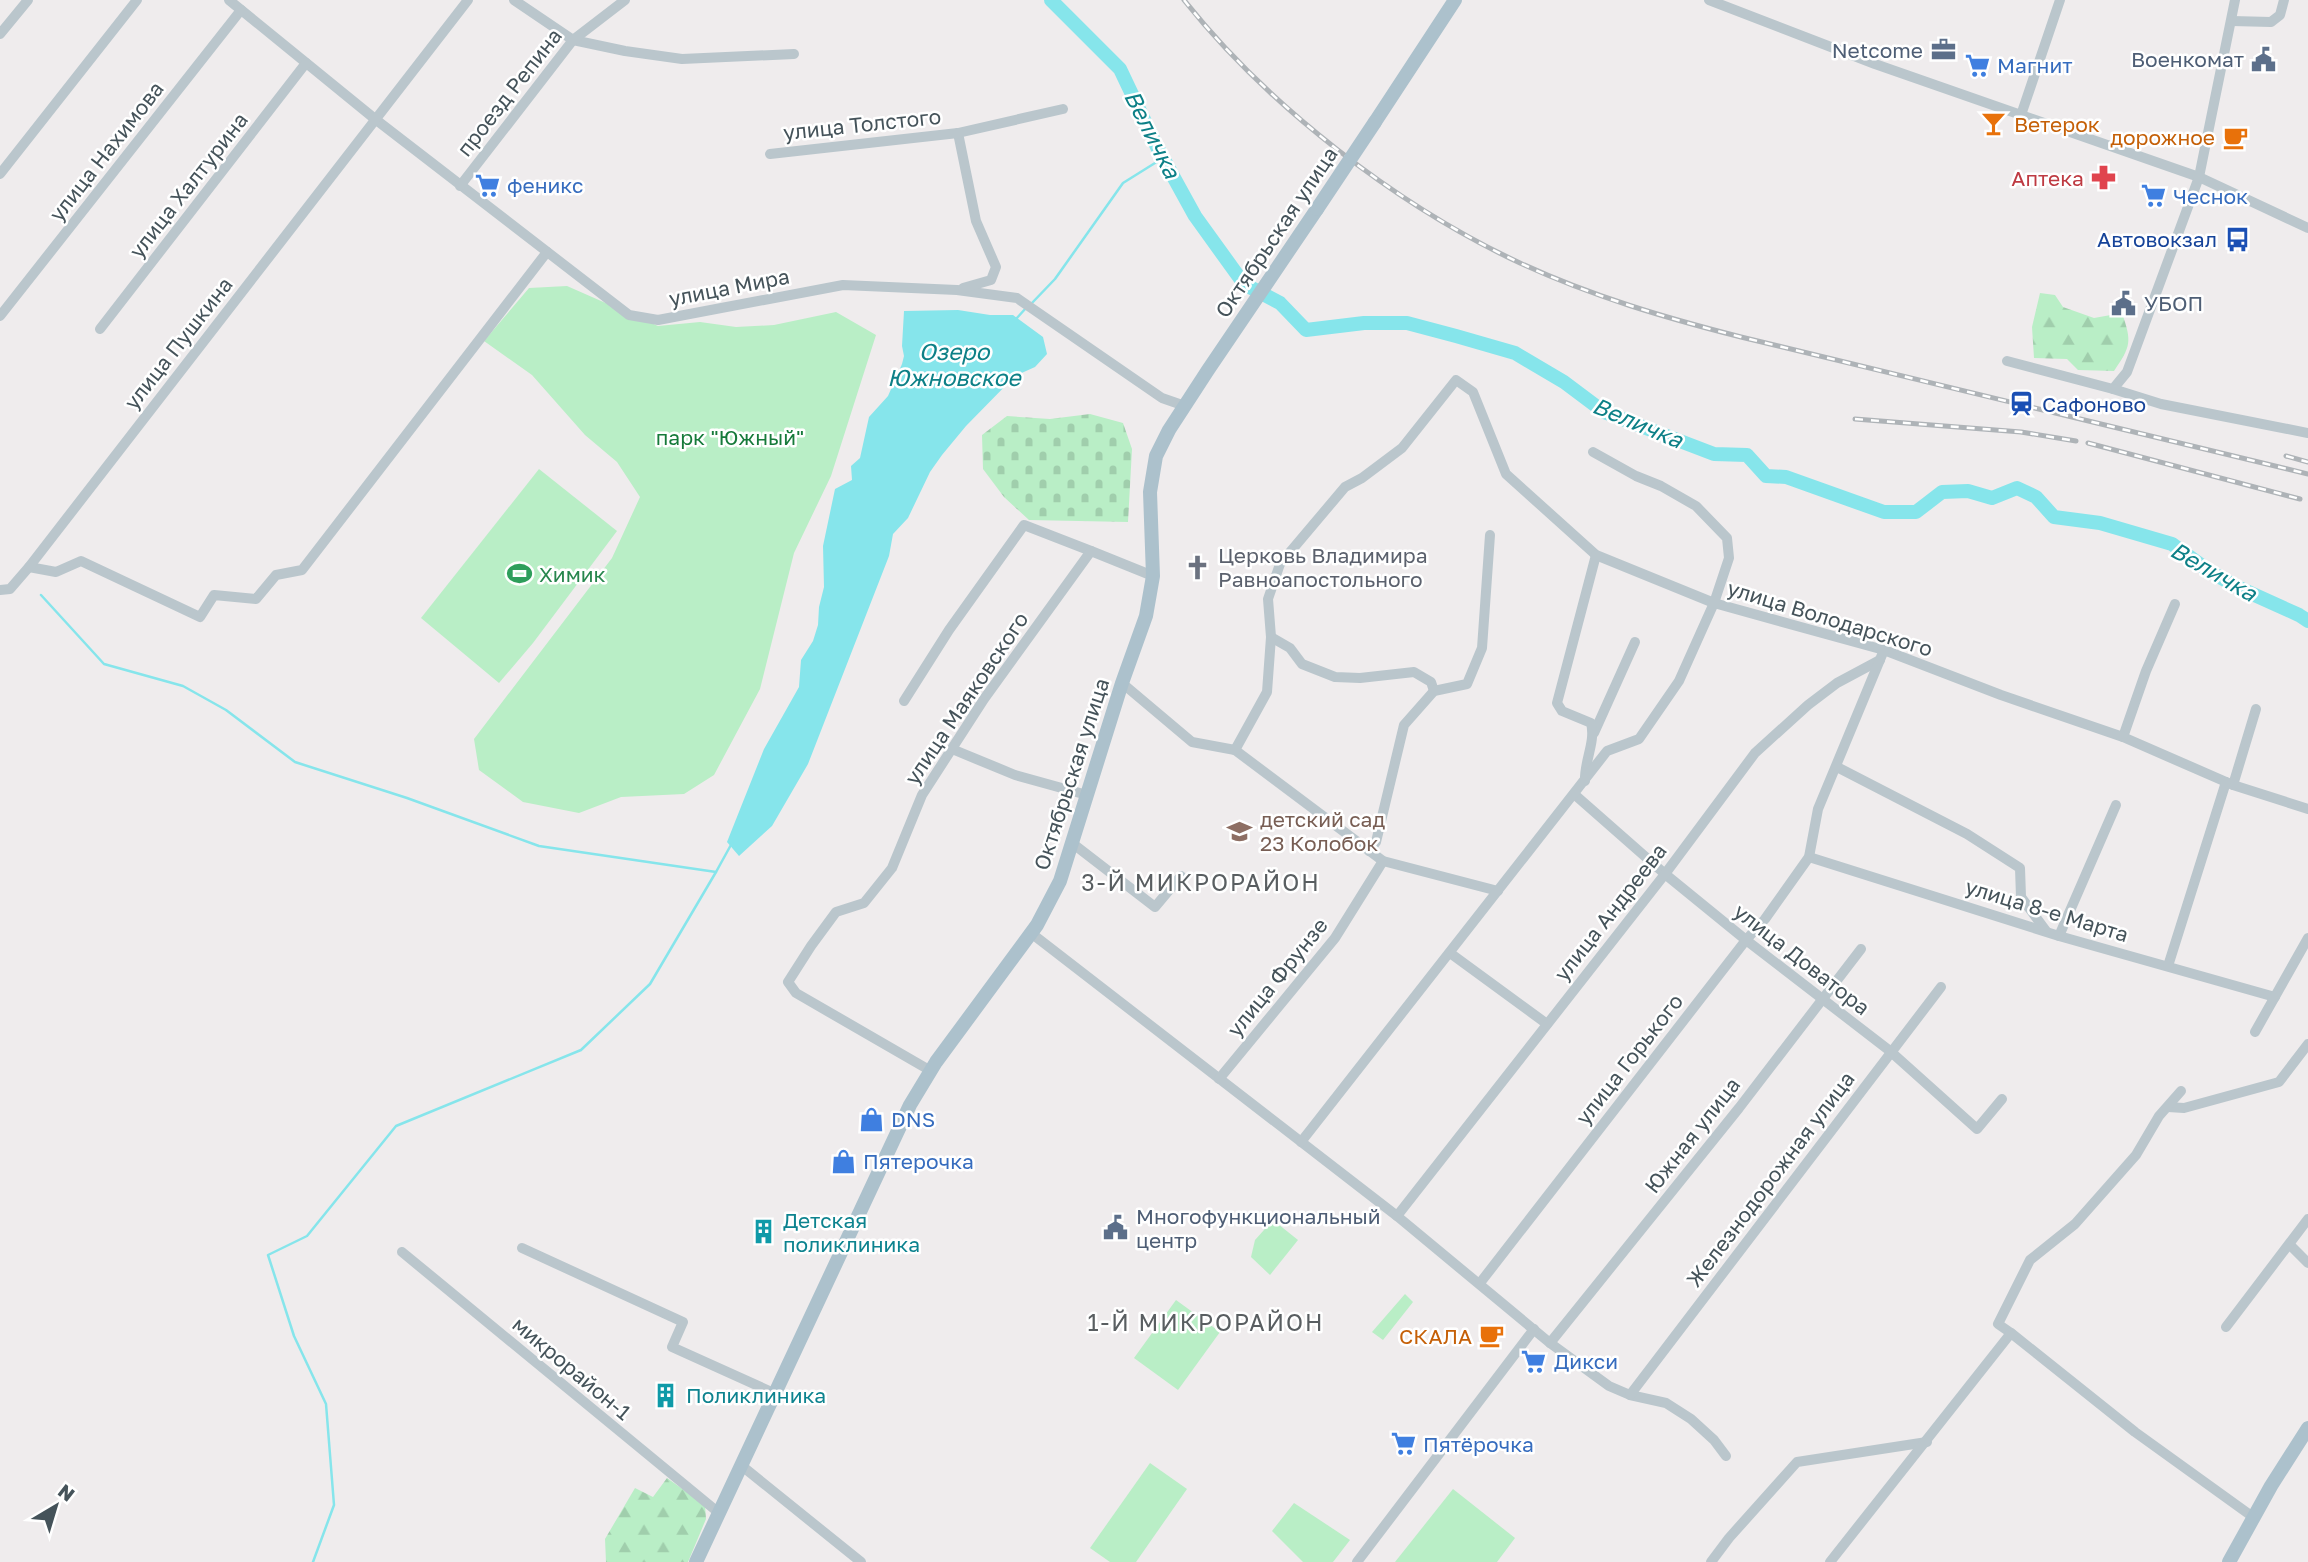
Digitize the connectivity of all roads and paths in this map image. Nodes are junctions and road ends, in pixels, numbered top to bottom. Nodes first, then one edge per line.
1 (28, 0) edge
2 (136, 0) edge
3 (229, 0) edge
4 (468, 0) edge
5 (514, 0) edge
6 (625, 0) edge
7 (1455, 0) edge
8 (1709, 0) edge
9 (2060, 0) edge
10 (2235, 0) edge
11 (2284, 0) edge
12 (242, 10) junction
13 (2232, 21) junction
14 (0, 34) edge
15 (573, 40) junction
16 (794, 54) dead end
17 (306, 64) junction
18 (1063, 109) dead end
19 (2021, 115) junction
20 (375, 119) junction
21 (958, 133) junction
22 (770, 154) dead end
23 (0, 174) edge
24 (2199, 177) junction
25 (460, 186) junction
26 (2308, 228) edge
27 (547, 251) junction
28 (957, 290) junction
29 (0, 316) edge
30 (100, 329) dead end
31 (2007, 361) dead end
32 (2113, 389) junction
33 (1185, 406) junction
34 (2308, 433) edge
35 (1593, 452) dead end
36 (1490, 535) dead end
37 (1090, 551) junction
38 (1596, 555) junction
39 (29, 567) junction
40 (1153, 576) junction
41 (5, 590) edge
42 (1714, 603) junction
43 (2175, 604) dead end
44 (1271, 637) junction
45 (1635, 642) dead end
46 (1882, 655) junction
47 (1122, 683) junction
48 (1434, 691) junction
49 (904, 701) dead end
50 (2256, 709) dead end
51 (1594, 733) junction
52 (2123, 737) junction
53 (952, 749) junction
54 (1235, 750) junction
55 (1837, 766) junction
56 (1585, 780) junction
57 (2229, 783) junction
58 (1574, 794) junction
59 (1087, 795) junction
60 (2116, 804) dead end
61 (2308, 809) edge
62 (1072, 843) junction
63 (1369, 851) junction
64 (1809, 858) junction
65 (1383, 861) junction
66 (1665, 874) junction
67 (1181, 876) dead end
68 (1498, 891) junction
69 (2046, 932) junction
70 (1031, 933) junction
71 (2059, 936) junction
72 (2308, 938) edge
73 (1746, 940) junction
74 (1861, 949) dead end
75 (1450, 953) junction
76 (2168, 966) junction
77 (1941, 987) dead end
78 (2275, 997) junction
79 (1821, 999) junction
80 (1547, 1024) junction
81 (2255, 1032) dead end
82 (2308, 1044) edge
83 (1891, 1051) junction
84 (931, 1071) junction
85 (1219, 1079) junction
86 (2181, 1091) dead end
87 (2002, 1099) dead end
88 (2168, 1107) junction
89 (1301, 1142) junction
90 (1396, 1216) junction
91 (2308, 1219) edge
92 (2290, 1245) junction
93 (522, 1248) dead end
94 (402, 1252) dead end
95 (2308, 1263) edge
96 (1480, 1283) junction
97 (2226, 1327) dead end
98 (1534, 1329) junction
99 (2011, 1333) junction
100 (1550, 1343) junction
101 (776, 1394) junction
102 (1630, 1395) junction
103 (2308, 1428) edge
104 (1927, 1442) junction
105 (1726, 1456) dead end
106 (743, 1466) junction
107 (719, 1513) junction
108 (2253, 1517) junction
109 (696, 1562) edge
110 (861, 1562) edge
111 (1357, 1562) edge
112 (1712, 1562) edge
113 (1830, 1562) edge
114 (2229, 1562) edge

1 - 14 street
2 - 23 street
3 - 12 street, улица Мира
4 - 20 street, улица Пушкина
5 - 15 street
6 - 15 street, проезд Репина
7 - 33 main road, Октябрьская улица, bridge
8 - 19 street
9 - 19 street
10 - 13 street
11 - 13 street
12 - 17 street, улица Мира
12 - 29 street, улица Нахимова
13 - 24 street
15 - 16 street
15 - 25 street, проезд Репина
17 - 20 street, улица Мира
17 - 30 street, улица Халтурина
18 - 21 street, улица Толстого
19 - 24 street
20 - 25 street, улица Мира
20 - 39 street, улица Пушкина
21 - 22 street, улица Толстого
21 - 28 street, улица Толстого
24 - 26 street
24 - 32 street
25 - 27 street, улица Мира
27 - 28 street, улица Мира
27 - 39 street
28 - 33 street, улица Мира
31 - 32 street
32 - 34 street
33 - 40 main road, Октябрьская улица
35 - 42 street
36 - 48 street
37 - 40 street
37 - 49 street
37 - 53 street, улица Маяковского
38 - 42 street, улица Володарского
38 - 44 street, улица Володарского
38 - 51 street
39 - 41 street, улица Пушкина
40 - 47 main road, Октябрьская улица
42 - 46 street, улица Володарского
42 - 56 street
43 - 52 street
44 - 48 street
44 - 54 street
45 - 51 street
46 - 52 street, улица Володарского
46 - 55 street
46 - 66 street, улица Андреева
47 - 54 street
47 - 59 main road, Октябрьская улица
48 - 63 street
50 - 57 street
51 - 56 street
52 - 57 street, улица Володарского
53 - 59 street
53 - 84 street, улица Маяковского
54 - 63 street
55 - 64 street
55 - 69 street
56 - 58 street
57 - 61 street, улица Володарского
57 - 76 street
58 - 66 street, улица Доватора
58 - 68 street
59 - 62 main road, Октябрьская улица
60 - 71 street
62 - 67 street
62 - 70 main road, Октябрьская улица
63 - 65 street
64 - 69 street, улица 8-е Марта
64 - 73 street, улица Горького
65 - 68 street
65 - 85 street, улица Фрунзе
66 - 73 street, улица Доватора
66 - 80 street, улица Андреева
68 - 75 street
69 - 71 street, улица 8-е Марта
70 - 84 main road, Октябрьская улица
70 - 85 street
71 - 76 street, улица 8-е Марта
72 - 78 street
73 - 79 street, улица Доватора
73 - 96 street, улица Горького
74 - 79 street, Южная улица
75 - 80 street
75 - 89 street
76 - 78 street, улица 8-е Марта
77 - 83 street, Железнодорожная улица
78 - 81 street
79 - 83 street, улица Доватора
79 - 100 street, Южная улица
80 - 90 street, улица Андреева
82 - 88 street
83 - 87 street, улица Доватора
83 - 102 street, Железнодорожная улица
84 - 101 main road, Октябрьская улица
85 - 89 street
86 - 88 street
88 - 99 street
89 - 90 street
90 - 96 street
91 - 92 street
92 - 95 street
92 - 97 street
93 - 101 street
94 - 107 street, микрорайон-1
96 - 98 street
98 - 100 street
98 - 111 street
99 - 104 street
99 - 108 street
100 - 102 street
101 - 106 main road, Октябрьская улица
102 - 105 street
103 - 108 main road
104 - 112 street
104 - 113 street
106 - 107 main road, Октябрьская улица
106 - 110 street
107 - 109 main road, Октябрьская улица
108 - 114 main road

